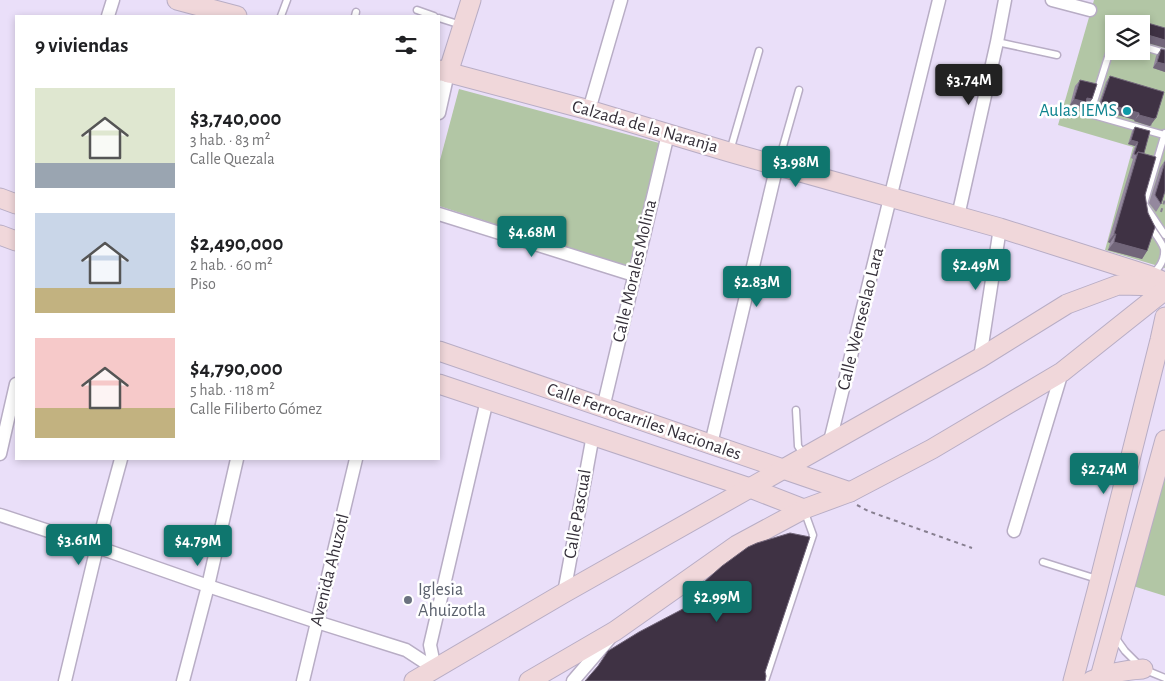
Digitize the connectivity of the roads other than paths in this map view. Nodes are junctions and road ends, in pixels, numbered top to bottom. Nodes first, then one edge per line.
1 (112, 0) edge
2 (287, 0) edge
3 (470, 0) edge
4 (621, 0) edge
5 (940, 0) edge
6 (1005, 0) edge
7 (1052, 0) edge
8 (186, 1) edge
9 (417, 10) dead end
10 (1090, 10) dead end
11 (108, 15) edge
12 (230, 15) edge
13 (281, 15) edge
14 (431, 15) edge
15 (440, 18) edge
16 (462, 26) junction
17 (997, 42) junction
18 (1150, 49) edge
19 (759, 51) dead end
20 (1165, 53) edge
21 (1057, 55) dead end
22 (1106, 60) edge
23 (443, 71) edge
24 (799, 90) dead end
25 (440, 102) edge
26 (589, 110) junction
27 (668, 134) junction
28 (1165, 134) edge
29 (730, 152) junction
30 (777, 165) junction
31 (892, 197) junction
32 (0, 198) edge
33 (15, 204) edge
34 (1144, 204) junction
35 (440, 214) edge
36 (958, 216) junction
37 (1000, 228) junction
38 (0, 235) edge
39 (1165, 235) edge
40 (15, 241) edge
41 (1071, 251) junction
42 (1116, 265) junction
43 (1148, 275) junction
44 (634, 276) junction
45 (1165, 284) edge
46 (1111, 288) junction
47 (1165, 290) edge
48 (1165, 317) edge
49 (1163, 341) edge
50 (440, 351) edge
51 (980, 358) junction
52 (1062, 372) junction
53 (440, 384) edge
54 (15, 388) edge
55 (487, 400) junction
56 (603, 408) junction
57 (796, 410) dead end
58 (593, 435) junction
59 (1165, 440) edge
60 (830, 441) junction
61 (711, 444) junction
62 (0, 454) edge
63 (805, 456) junction
64 (122, 460) edge
65 (237, 460) edge
66 (356, 460) edge
67 (783, 468) junction
68 (750, 488) junction
69 (845, 494) junction
70 (804, 509) junction
71 (0, 515) edge
72 (1014, 532) dead end
73 (98, 547) junction
74 (1043, 562) dead end
75 (1100, 580) junction
76 (208, 586) junction
77 (564, 593) junction
78 (317, 622) junction
79 (615, 631) junction
80 (1112, 633) junction
81 (435, 669) junction
82 (1143, 669) junction
83 (1165, 678) edge
84 (1099, 680) edge
85 (65, 681) edge
86 (183, 681) edge
87 (303, 681) edge
88 (414, 681) edge
89 (529, 681) edge
90 (573, 681) edge
91 (765, 681) edge
92 (1073, 681) edge

1 - 11 street
2 - 13 lane
3 - 16 main road
4 - 26 street
5 - 31 street, Calle Wenseslao Lara
6 - 17 street
7 - 10 street
8 - 12 main road
9 - 14 lane
15 - 16 lane
16 - 23 main road
17 - 21 lane
17 - 36 street
18 - 20 lane
19 - 29 lane
22 - 28 lane
23 - 25 street
23 - 26 main road, Calzada de la Naranja
24 - 30 lane
26 - 27 main road, Calzada de la Naranja
27 - 29 main road, Calzada de la Naranja
27 - 44 street, Calle Morales Molina
28 - 34 lane
29 - 30 main road, Calzada de la Naranja
30 - 31 main road, Calzada de la Naranja
30 - 61 street
31 - 36 main road, Calzada de la Naranja
31 - 60 street, Calle Wenseslao Lara
32 - 33 main road
34 - 39 lane
34 - 43 lane
35 - 44 street
36 - 37 main road, Calzada de la Naranja
37 - 41 main road, Calzada de la Naranja
37 - 51 street
38 - 40 main road
41 - 42 main road, Calzada de la Naranja
41 - 46 main road
42 - 43 main road, Calzada de la Naranja
42 - 46 main road
43 - 45 main road, Calzada de la Naranja
44 - 56 street, Calle Morales Molina
45 - 46 main road
46 - 51 main road
47 - 52 main road
48 - 49 main road
49 - 75 main road
50 - 56 main road, Calle Ferrocarriles Nacionales
51 - 60 main road
52 - 69 main road
52 - 72 street
53 - 55 main road, Calle Ferrocarriles Nacionales
54 - 62 street
55 - 58 main road, Calle Ferrocarriles Nacionales
55 - 81 street
56 - 61 main road, Calle Ferrocarriles Nacionales
57 - 63 lane
58 - 68 main road, Calle Ferrocarriles Nacionales
58 - 77 street, Calle Pascual
59 - 80 main road
60 - 63 main road
61 - 67 main road, Calle Ferrocarriles Nacionales
63 - 67 main road
64 - 73 street
65 - 76 street
66 - 78 street, Avenida Ahuzotl
67 - 68 main road
67 - 69 main road, Calle Ferrocarriles Nacionales
68 - 70 main road, Calle Ferrocarriles Nacionales
68 - 77 main road
69 - 70 main road
70 - 79 main road
70 - 91 lane
71 - 73 street
73 - 76 street
73 - 85 street
74 - 75 lane
75 - 92 main road
76 - 78 street
76 - 86 street
77 - 81 main road
78 - 81 street
78 - 87 street, Avenida Ahuzotl
79 - 89 main road
79 - 90 street
80 - 82 lane
80 - 84 main road
81 - 88 main road
82 - 83 lane
82 - 84 main road

